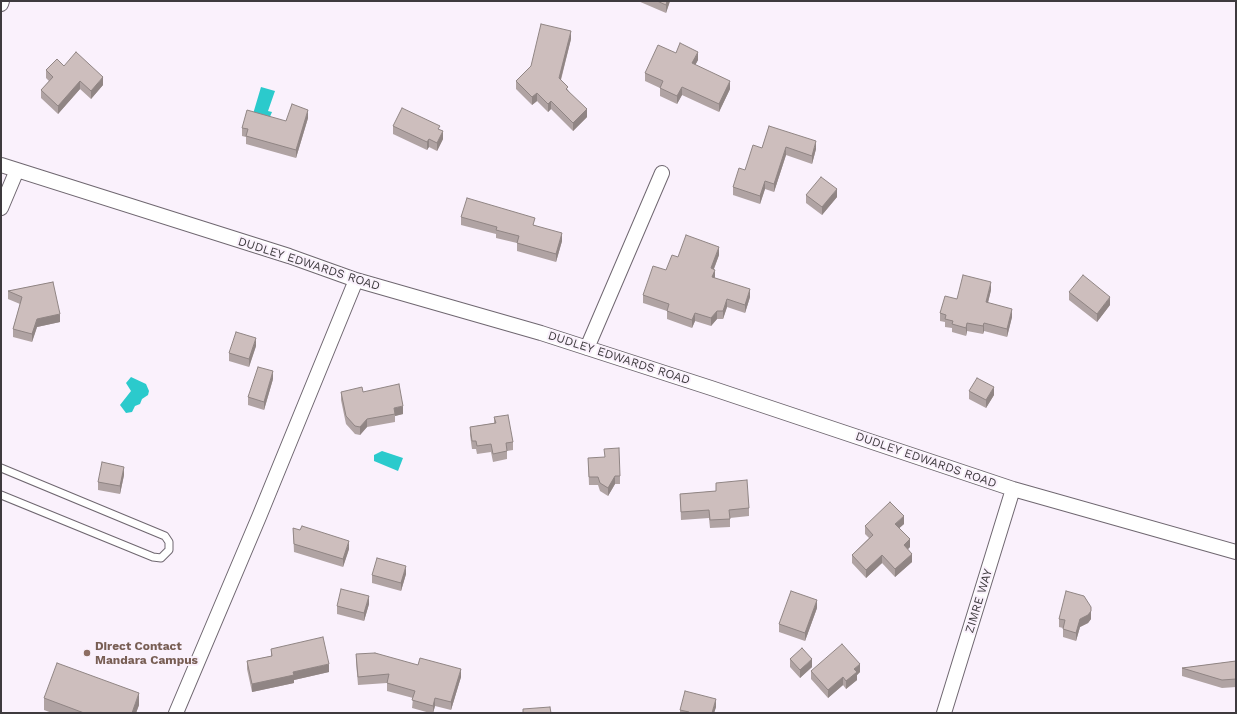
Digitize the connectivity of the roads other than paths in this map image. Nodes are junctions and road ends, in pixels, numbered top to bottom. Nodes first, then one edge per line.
1 (2, 1) edge
2 (1, 4) edge
3 (1, 165) edge
4 (17, 170) junction
5 (662, 173) dead end
6 (1, 208) edge
7 (356, 280) junction
8 (587, 348) junction
9 (1, 468) edge
10 (1013, 489) junction
11 (1, 496) edge
12 (1236, 552) edge
13 (176, 713) edge
14 (944, 713) edge

1 - 2 street
3 - 4 street, DUDLEY EDWARDS ROAD
4 - 6 street
4 - 7 street, DUDLEY EDWARDS ROAD
5 - 8 street
7 - 8 street, DUDLEY EDWARDS ROAD
7 - 13 street
8 - 10 street, DUDLEY EDWARDS ROAD
9 - 11 lane
10 - 12 street, DUDLEY EDWARDS ROAD
10 - 14 street, ZIMRE WAY

